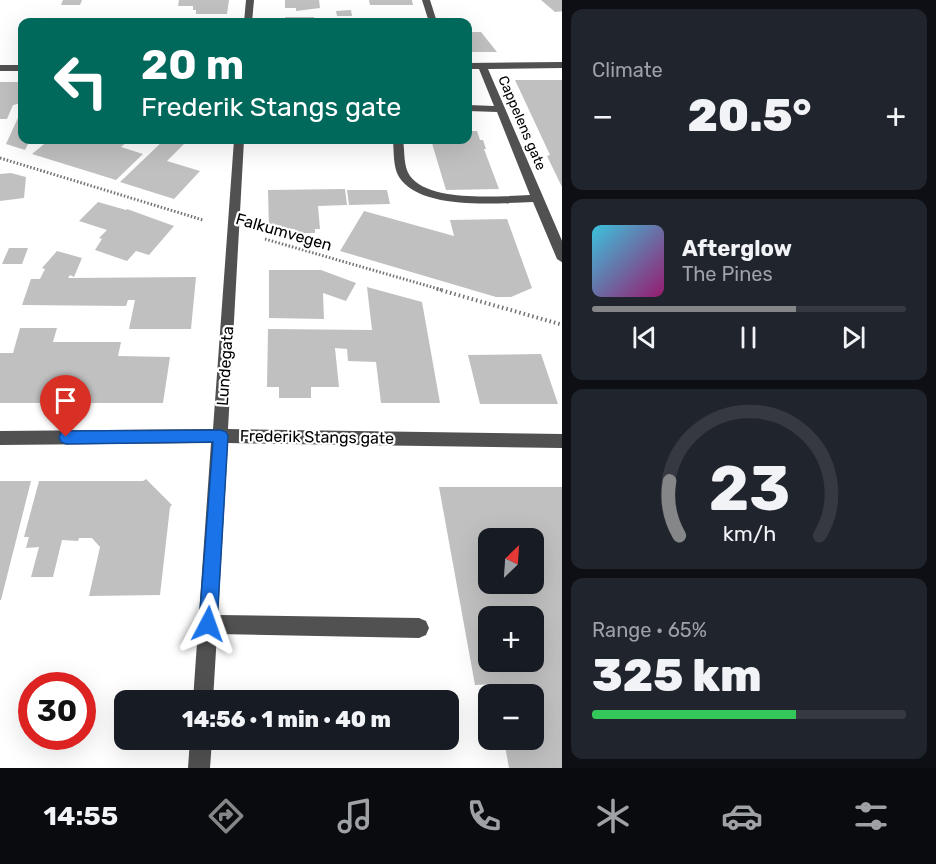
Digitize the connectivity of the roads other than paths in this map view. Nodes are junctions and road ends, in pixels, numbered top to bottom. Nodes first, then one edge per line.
1 (250, 0) edge
2 (426, 0) edge
3 (248, 18) edge
4 (433, 18) edge
5 (562, 65) edge
6 (472, 66) edge
7 (482, 66) junction
8 (0, 68) edge
9 (18, 68) edge
10 (472, 108) edge
11 (500, 109) junction
12 (239, 144) edge
13 (399, 144) edge
14 (537, 198) junction
15 (562, 259) edge
16 (221, 436) junction
17 (0, 438) edge
18 (562, 441) edge
19 (208, 624) junction
20 (419, 628) dead end
21 (204, 690) edge
22 (200, 750) edge
23 (199, 768) edge

1 - 3 street
2 - 4 street
5 - 7 street
6 - 7 street
7 - 11 street, Cappelens gate
8 - 9 street
10 - 11 street
11 - 14 street, Cappelens gate
12 - 16 street, Lundegata
13 - 14 street
14 - 15 street, Cappelens gate
16 - 17 street, Frederik Stangs gate
16 - 18 street, Frederik Stangs gate
16 - 19 street, Lundegata
19 - 20 street
19 - 21 street, Lundegata
22 - 23 street

